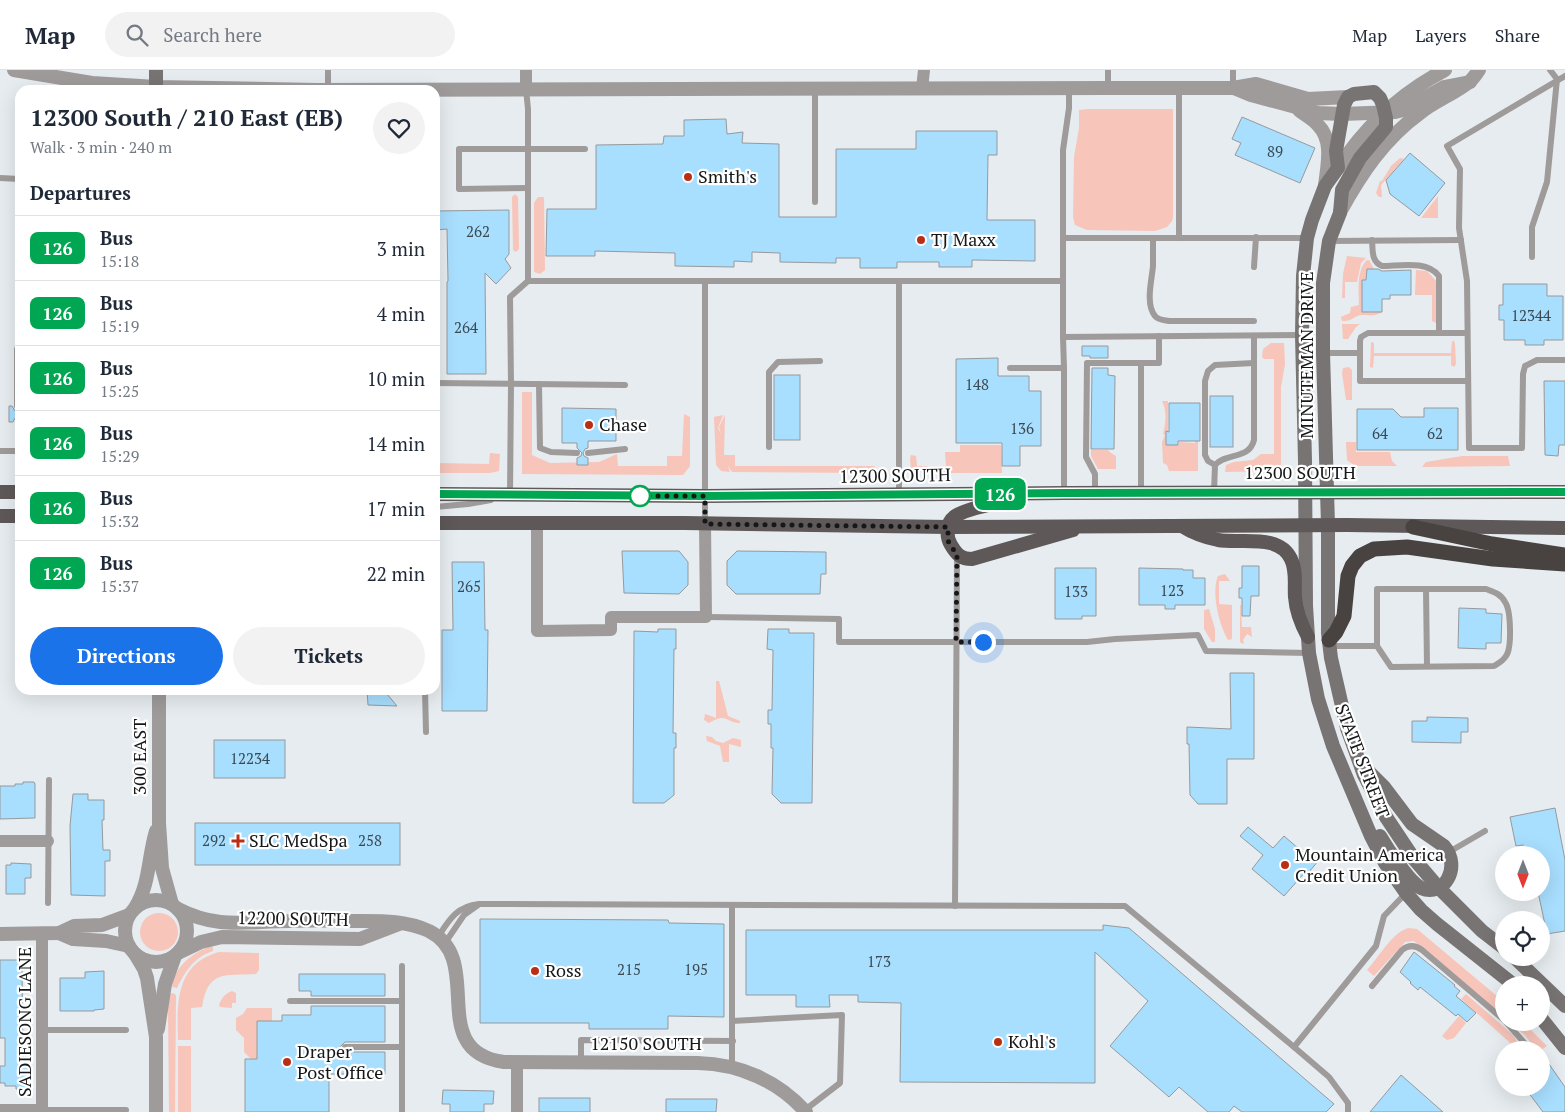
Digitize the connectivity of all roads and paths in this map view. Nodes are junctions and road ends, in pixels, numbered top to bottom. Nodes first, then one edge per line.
1 (14, 70) edge
2 (156, 70) edge
3 (328, 70) edge
4 (526, 70) edge
5 (924, 70) edge
6 (1108, 70) edge
7 (1233, 70) edge
8 (1445, 70) edge
9 (1479, 70) edge
10 (1550, 70) edge
11 (29, 71) edge
12 (1565, 76) edge
13 (1558, 79) junction
14 (1470, 82) junction
15 (113, 85) edge
16 (156, 85) edge
17 (328, 85) edge
18 (1069, 88) junction
19 (1108, 88) junction
20 (1179, 88) junction
21 (1233, 88) junction
22 (815, 89) junction
23 (922, 89) junction
24 (440, 90) edge
25 (526, 90) junction
26 (1412, 90) junction
27 (1374, 92) junction
28 (1348, 98) junction
29 (1297, 108) junction
30 (1385, 112) junction
31 (1342, 114) junction
32 (585, 148) dead end
33 (528, 149) junction
34 (1338, 168) junction
35 (0, 178) edge
36 (15, 178) edge
37 (1325, 186) junction
38 (528, 188) junction
39 (816, 202) dead end
40 (1340, 213) junction
41 (1256, 237) junction
42 (1063, 238) junction
43 (1153, 238) junction
44 (1179, 238) junction
45 (1307, 238) junction
46 (1372, 240) junction
47 (1461, 240) junction
48 (1329, 241) junction
49 (1532, 257) dead end
50 (1254, 267) dead end
51 (528, 281) junction
52 (899, 281) junction
53 (1063, 281) junction
54 (705, 282) junction
55 (1254, 321) dead end
56 (1439, 332) junction
57 (1466, 333) junction
58 (1302, 335) junction
59 (1159, 336) junction
60 (1254, 336) junction
61 (1063, 337) junction
62 (1323, 353) junction
63 (1360, 353) junction
64 (1565, 360) edge
65 (820, 362) dead end
66 (1141, 363) junction
67 (1254, 363) junction
68 (1010, 368) dead end
69 (1064, 368) junction
70 (1468, 381) junction
71 (440, 383) edge
72 (511, 384) junction
73 (539, 384) junction
74 (625, 385) dead end
75 (768, 447) dead end
76 (625, 449) dead end
77 (0, 451) edge
78 (15, 451) edge
79 (577, 453) dead end
80 (588, 453) dead end
81 (1215, 465) junction
82 (0, 492) edge
83 (15, 492) edge
84 (1214, 492) junction
85 (1305, 492) junction
86 (1326, 492) junction
87 (1565, 492) edge
88 (1064, 493) junction
89 (1095, 493) junction
90 (1141, 493) junction
91 (440, 494) edge
92 (899, 494) junction
93 (1032, 494) junction
94 (511, 495) junction
95 (705, 496) junction
96 (440, 507) edge
97 (0, 516) edge
98 (15, 516) edge
99 (440, 523) edge
100 (537, 524) junction
101 (705, 524) junction
102 (1090, 525) junction
103 (1182, 525) junction
104 (1305, 525) junction
105 (1328, 525) junction
106 (948, 527) junction
107 (1413, 527) junction
108 (1565, 528) edge
109 (957, 555) junction
110 (1565, 555) edge
111 (1565, 564) edge
112 (1426, 589) junction
113 (706, 617) junction
114 (1308, 637) junction
115 (956, 642) junction
116 (1329, 643) junction
117 (1378, 646) junction
118 (1309, 653) junction
119 (1427, 666) junction
120 (159, 695) edge
121 (425, 695) edge
122 (426, 732) dead end
123 (1360, 763) junction
124 (49, 780) dead end
125 (1349, 787) junction
126 (159, 823) junction
127 (1485, 831) dead end
128 (0, 841) edge
129 (48, 841) junction
130 (1449, 852) junction
131 (1438, 887) junction
132 (1406, 893) junction
133 (48, 903) dead end
134 (732, 905) junction
135 (175, 906) junction
136 (955, 906) junction
137 (132, 912) junction
138 (408, 924) junction
139 (59, 932) junction
140 (42, 933) junction
141 (0, 934) edge
142 (441, 940) junction
143 (1495, 941) edge
144 (132, 950) junction
145 (177, 954) junction
146 (402, 966) dead end
147 (1523, 966) edge
148 (1503, 976) edge
149 (1372, 986) dead end
150 (290, 1001) dead end
151 (402, 1001) junction
152 (1565, 1006) edge
153 (1495, 1012) edge
154 (732, 1021) junction
155 (1550, 1029) edge
156 (42, 1030) junction
157 (126, 1030) dead end
158 (1513, 1031) edge
159 (156, 1037) junction
160 (733, 1041) junction
161 (1522, 1041) edge
162 (345, 1047) dead end
163 (402, 1047) junction
164 (1294, 1047) junction
165 (1565, 1048) edge
166 (517, 1062) junction
167 (581, 1062) junction
168 (732, 1067) junction
169 (0, 1110) edge
170 (42, 1110) junction
171 (126, 1110) dead end
172 (806, 1111) edge
173 (156, 1112) edge
174 (402, 1112) edge
175 (518, 1112) edge
176 (1348, 1112) edge

1 - 11 street
2 - 16 main road
3 - 17 lane
4 - 25 street
5 - 23 street
6 - 19 lane
7 - 21 lane
8 - 26 street, MINUTEMAN DRIVE
9 - 14 street, MINUTEMAN DRIVE
10 - 13 lane
11 - 15 street
12 - 13 lane
13 - 47 lane
13 - 49 lane
14 - 30 street
14 - 40 street, MINUTEMAN DRIVE
18 - 19 street
18 - 23 street
18 - 42 lane
19 - 20 street
20 - 21 street
20 - 44 lane
21 - 28 street
21 - 29 street
22 - 23 street
22 - 25 street
22 - 39 lane
24 - 25 street
25 - 33 lane
26 - 27 street
26 - 30 street, MINUTEMAN DRIVE
27 - 28 main road
27 - 30 main road
28 - 31 main road
29 - 31 street
29 - 37 street
30 - 31 street
30 - 34 street, MINUTEMAN DRIVE
30 - 40 main road
31 - 34 main road
32 - 33 lane
33 - 38 lane
33 - 38 lane
34 - 37 main road, MINUTEMAN DRIVE
35 - 36 lane
37 - 45 main road, MINUTEMAN DRIVE
38 - 51 lane
40 - 48 main road, MINUTEMAN DRIVE
41 - 44 lane
41 - 45 lane
41 - 50 lane
42 - 43 lane
42 - 53 lane
43 - 44 lane
43 - 55 lane
45 - 58 main road, MINUTEMAN DRIVE
46 - 47 lane
46 - 48 lane
46 - 56 lane
47 - 57 lane
48 - 62 main road, MINUTEMAN DRIVE
51 - 54 lane
51 - 72 lane
52 - 53 lane
52 - 54 lane
52 - 92 lane
53 - 61 lane
54 - 95 lane
56 - 57 lane
56 - 63 lane
57 - 70 lane
58 - 60 lane
58 - 85 main road, MINUTEMAN DRIVE
59 - 60 lane
59 - 61 lane
59 - 66 lane
60 - 67 lane
61 - 69 lane
62 - 63 lane
62 - 86 main road, MINUTEMAN DRIVE
63 - 70 lane
64 - 70 lane
65 - 75 lane
66 - 89 lane
66 - 90 lane
67 - 81 lane
67 - 81 lane
68 - 69 lane
69 - 88 lane
71 - 72 lane
72 - 73 lane
72 - 94 lane
73 - 74 lane
73 - 79 lane
76 - 80 lane
77 - 78 lane
81 - 84 lane
82 - 83 main road
84 - 85 main road, 12300 SOUTH
84 - 90 main road, 12300 SOUTH
85 - 86 main road, 12300 SOUTH
85 - 104 main road, STATE STREET
86 - 87 main road, 12300 SOUTH
86 - 105 main road, STATE STREET
88 - 89 main road, 12300 SOUTH
88 - 93 main road, 12300 SOUTH
89 - 90 main road, 12300 SOUTH
91 - 94 main road, 12300 SOUTH
92 - 93 main road, 12300 SOUTH
92 - 95 main road, 12300 SOUTH
93 - 106 main road
94 - 95 main road, 12300 SOUTH
94 - 96 lane
95 - 101 lane
97 - 98 main road
99 - 100 main road
100 - 101 main road
100 - 113 street
101 - 106 main road
101 - 113 street
102 - 103 main road
102 - 106 main road
102 - 109 main road
103 - 104 main road
103 - 114 main road
104 - 105 main road
104 - 114 main road, STATE STREET
105 - 107 main road
105 - 116 main road, STATE STREET
106 - 109 main road
107 - 108 main road
107 - 110 highway
109 - 115 lane
111 - 116 highway
112 - 117 lane
112 - 119 lane
112 - 119 lane
113 - 115 lane
114 - 118 main road, STATE STREET
115 - 118 lane
115 - 136 lane
116 - 117 lane
116 - 123 main road, STATE STREET
117 - 119 lane
118 - 125 main road, STATE STREET
120 - 126 street, 300 EAST
121 - 122 lane
123 - 130 main road
123 - 131 main road, STATE STREET
124 - 129 lane
125 - 131 main road
125 - 132 main road, STATE STREET
126 - 135 street, 300 EAST
126 - 137 street, 300 EAST
127 - 130 lane
128 - 129 street
129 - 133 lane
130 - 131 main road
131 - 143 main road, STATE STREET
132 - 148 main road, STATE STREET
132 - 164 lane
134 - 136 lane
134 - 142 lane
134 - 154 lane
135 - 137 street
135 - 138 street, 12200 SOUTH
135 - 145 street
136 - 164 lane
137 - 139 street
137 - 144 street
138 - 142 street, 12200 SOUTH
138 - 145 street, 12200 SOUTH
139 - 140 street
139 - 144 street
140 - 141 street
140 - 156 street, SADIESONG LANE
142 - 166 street, 12150 SOUTH
144 - 145 street
144 - 159 street
145 - 159 street
146 - 151 lane
147 - 152 main road
149 - 153 lane
150 - 151 lane
151 - 163 lane
154 - 160 lane
154 - 172 lane
155 - 165 main road
156 - 157 lane
156 - 170 street, SADIESONG LANE
158 - 161 lane
159 - 173 street
160 - 167 lane
160 - 168 lane
162 - 163 lane
163 - 174 lane
164 - 176 lane
166 - 167 street, 12150 SOUTH
166 - 175 street
167 - 168 street, 12150 SOUTH
168 - 172 street, 12150 SOUTH
169 - 170 street
170 - 171 lane

